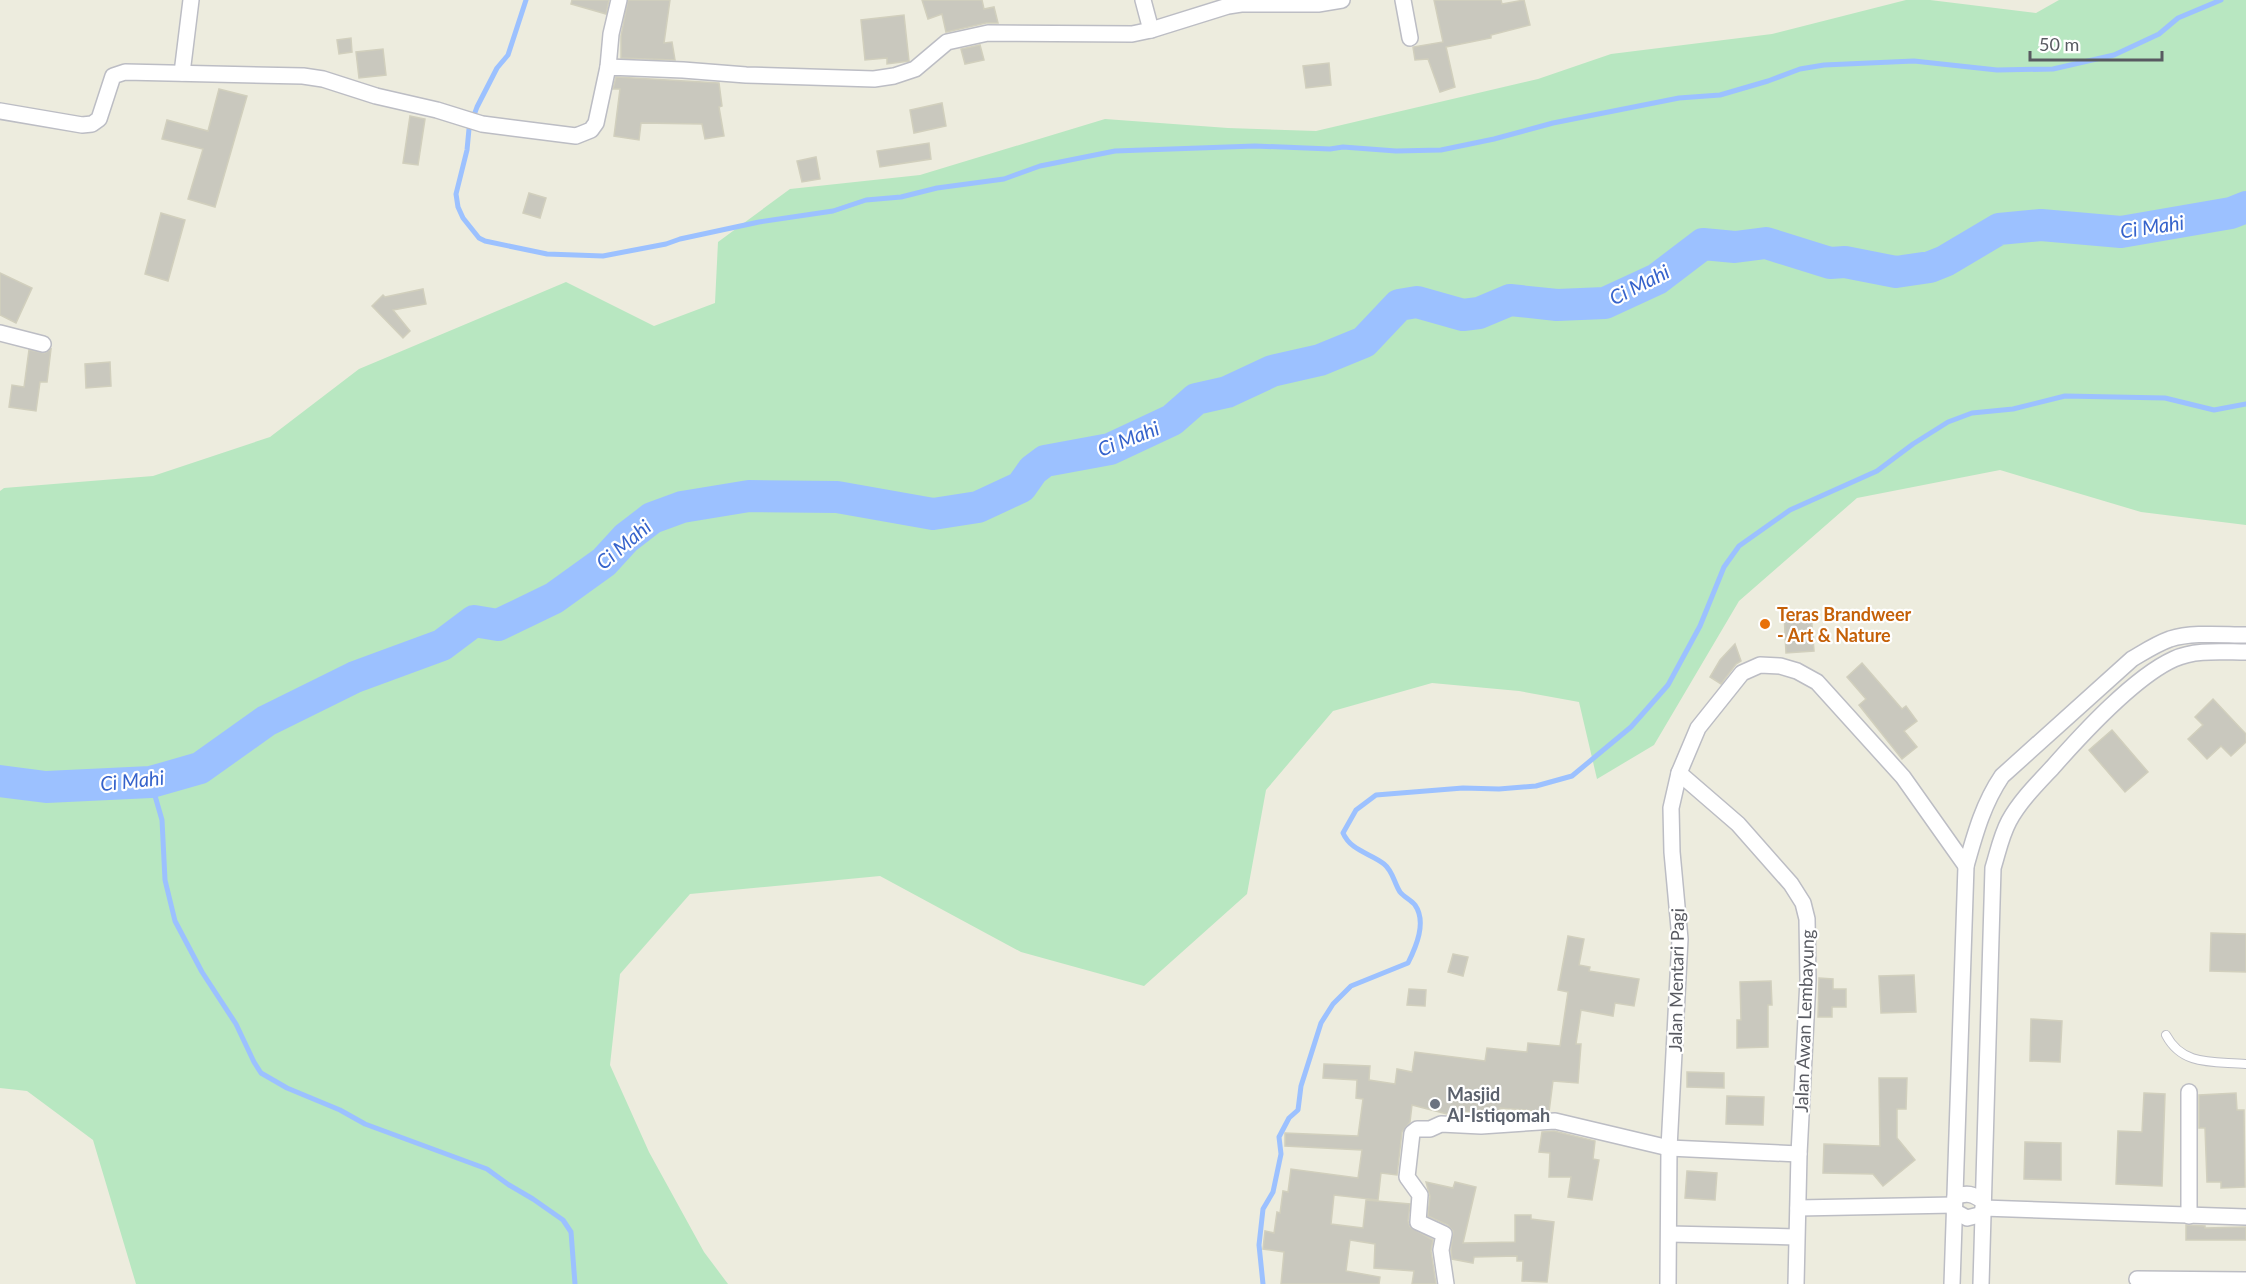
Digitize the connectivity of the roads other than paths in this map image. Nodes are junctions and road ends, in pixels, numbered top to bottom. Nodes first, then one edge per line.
1 (191, 0) edge
2 (619, 0) edge
3 (1143, 0) edge
4 (1342, 0) edge
5 (1403, 0) edge
6 (1151, 30) junction
7 (1410, 38) dead end
8 (608, 67) junction
9 (182, 73) junction
10 (0, 111) edge
11 (0, 333) edge
12 (43, 344) dead end
13 (2246, 635) edge
14 (2152, 647) junction
15 (2246, 652) edge
16 (2160, 666) junction
17 (1678, 773) junction
18 (1966, 866) junction
19 (2166, 1035) dead end
20 (2246, 1064) edge
21 (2189, 1092) dead end
22 (1669, 1148) junction
23 (1799, 1154) junction
24 (1954, 1204) junction
25 (1798, 1208) junction
26 (1983, 1208) junction
27 (2189, 1216) junction
28 (2246, 1217) edge
29 (1669, 1234) junction
30 (1796, 1237) junction
31 (2137, 1280) dead end
32 (2246, 1281) edge
33 (2174, 1282) edge
34 (1446, 1284) edge
35 (1668, 1284) edge
36 (1796, 1284) edge
37 (1952, 1284) edge
38 (1981, 1284) edge

1 - 9 street
2 - 8 street
3 - 6 street
4 - 6 street
5 - 7 street
6 - 8 street
8 - 9 street
9 - 10 street
11 - 12 street
13 - 14 street
14 - 16 street
14 - 18 street
15 - 16 street
16 - 26 street
17 - 18 street, Jalan Mentari Pagi
17 - 22 street, Jalan Mentari Pagi
17 - 23 street, Jalan Awan Lembayung
18 - 24 street
19 - 20 lane
21 - 27 street
22 - 23 street
22 - 29 street, Jalan Mentari Pagi
22 - 34 street
23 - 25 street, Jalan Awan Lembayung
24 - 25 street
24 - 26 street
24 - 26 street
24 - 37 street
25 - 30 street, Jalan Awan Lembayung
26 - 27 street
26 - 38 street
27 - 28 street
29 - 30 street
29 - 35 street, Jalan Mentari Pagi
30 - 36 street, Jalan Awan Lembayung
31 - 33 street
32 - 33 street

